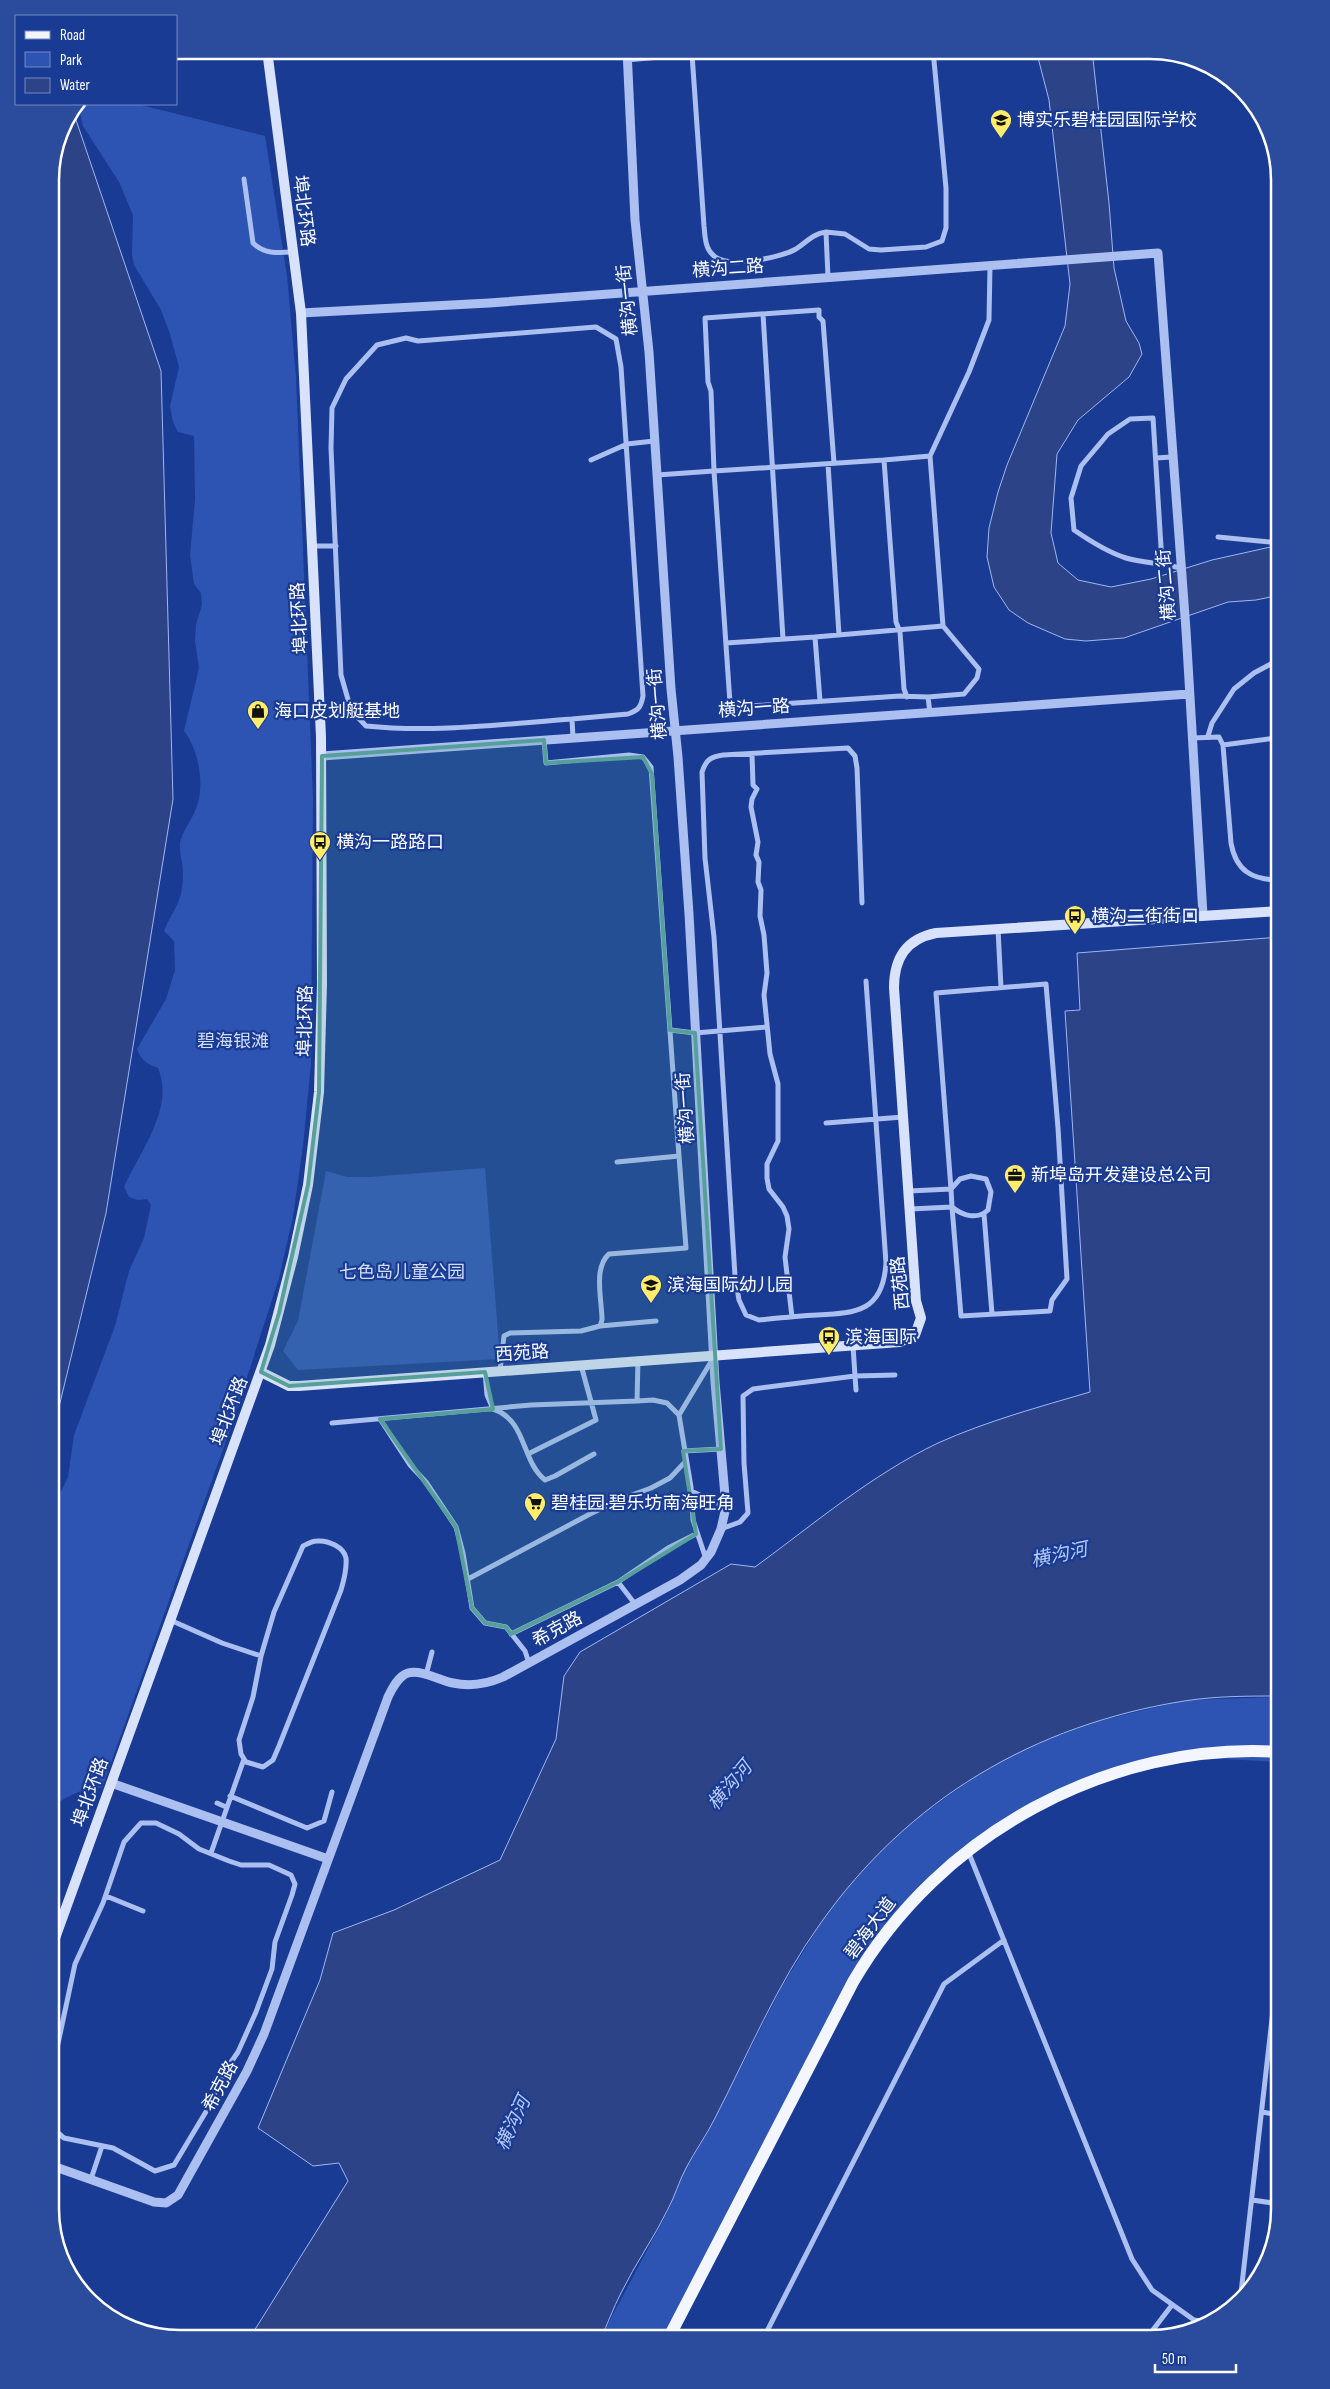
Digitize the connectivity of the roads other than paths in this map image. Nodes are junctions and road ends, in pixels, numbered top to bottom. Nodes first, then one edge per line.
1 (268, 59) edge
2 (635, 59) edge
3 (692, 59) edge
4 (934, 59) edge
5 (627, 60) joint
6 (244, 179) dead end
7 (826, 232) junction
8 (292, 252) junction
9 (1158, 254) joint
10 (990, 266) junction
11 (828, 277) junction
12 (643, 291) junction
13 (301, 313) junction
14 (763, 314) junction
15 (654, 440) junction
16 (626, 444) junction
17 (930, 456) junction
18 (1172, 457) junction
19 (1156, 458) junction
20 (591, 460) dead end
21 (884, 460) junction
22 (831, 463) junction
23 (771, 467) junction
24 (714, 471) junction
25 (657, 475) junction
26 (1218, 537) dead end
27 (1271, 542) edge
28 (312, 546) junction
29 (336, 546) junction
30 (1162, 563) junction
31 (1180, 568) junction
32 (944, 626) junction
33 (900, 632) junction
34 (839, 635) junction
35 (815, 637) junction
36 (783, 639) junction
37 (726, 643) junction
38 (1271, 664) edge
39 (1189, 694) junction
40 (908, 696) junction
41 (928, 697) junction
42 (820, 701) junction
43 (930, 712) junction
44 (572, 719) junction
45 (675, 730) junction
46 (1208, 736) junction
47 (573, 738) junction
48 (1192, 738) junction
49 (1271, 739) edge
50 (544, 740) junction
51 (1223, 745) junction
52 (752, 754) junction
53 (322, 756) junction
54 (1271, 880) edge
55 (862, 903) dead end
56 (1271, 911) edge
57 (1203, 915) junction
58 (998, 929) junction
59 (866, 981) dead end
60 (1001, 988) junction
61 (766, 1027) junction
62 (670, 1030) junction
63 (718, 1031) junction
64 (695, 1033) junction
65 (903, 1117) junction
66 (876, 1119) junction
67 (826, 1123) dead end
68 (679, 1156) junction
69 (617, 1162) dead end
70 (951, 1189) junction
71 (909, 1191) junction
72 (952, 1207) junction
73 (910, 1209) junction
74 (984, 1214) junction
75 (992, 1314) junction
76 (792, 1317) junction
77 (656, 1321) dead end
78 (600, 1326) junction
79 (852, 1344) junction
80 (715, 1355) junction
81 (638, 1360) junction
82 (581, 1365) junction
83 (500, 1371) junction
84 (261, 1372) junction
85 (485, 1372) junction
86 (895, 1375) dead end
87 (855, 1376) junction
88 (856, 1390) dead end
89 (637, 1401) junction
90 (592, 1402) junction
91 (493, 1409) junction
92 (679, 1415) junction
93 (380, 1419) junction
94 (332, 1423) dead end
95 (721, 1449) junction
96 (684, 1451) junction
97 (528, 1454) junction
98 (594, 1454) dead end
99 (685, 1462) junction
100 (691, 1491) junction
101 (726, 1507) junction
102 (721, 1529) junction
103 (696, 1534) junction
104 (706, 1559) junction
105 (468, 1579) junction
106 (618, 1582) junction
107 (635, 1604) junction
108 (170, 1620) junction
109 (511, 1634) junction
110 (432, 1652) dead end
111 (261, 1656) junction
112 (529, 1663) junction
113 (426, 1675) junction
114 (1271, 1752) edge
115 (1271, 1758) edge
116 (244, 1759) junction
117 (111, 1783) junction
118 (332, 1792) dead end
119 (230, 1796) junction
120 (217, 1803) dead end
121 (226, 1807) junction
122 (222, 1821) junction
123 (211, 1853) junction
124 (970, 1856) junction
125 (328, 1860) junction
126 (106, 1896) junction
127 (144, 1911) dead end
128 (59, 1927) edge
129 (1004, 1940) junction
130 (1271, 2029) edge
131 (59, 2039) edge
132 (1262, 2112) junction
133 (1271, 2113) edge
134 (59, 2134) edge
135 (102, 2146) junction
136 (59, 2168) edge
137 (91, 2179) junction
138 (1252, 2200) junction
139 (1271, 2203) edge
140 (1240, 2290) edge
141 (1172, 2305) junction
142 (1197, 2320) edge
143 (673, 2330) edge
144 (680, 2330) edge
145 (767, 2330) edge
146 (1153, 2330) edge

1 - 8 main road, 埠北环路
2 - 5 street
3 - 7 street
4 - 7 street
5 - 12 street, 横沟一街
6 - 8 street
7 - 11 street
8 - 13 main road, 埠北环路
9 - 10 street, 横沟二路
9 - 18 street, 横沟二街
10 - 11 street, 横沟二路
10 - 17 street
11 - 12 street, 横沟二路
12 - 13 street, 横沟二路
12 - 15 street, 横沟一街
13 - 28 main road, 埠北环路
14 - 22 street
14 - 23 street
14 - 24 street
15 - 16 street
15 - 25 street, 横沟一街
16 - 20 street
16 - 29 street
16 - 44 street
17 - 21 street
17 - 32 street
18 - 19 street
18 - 31 street, 横沟二街
19 - 30 street
19 - 30 street
21 - 22 street
21 - 33 street
22 - 23 street
22 - 34 street
23 - 24 street
23 - 36 street
24 - 25 street
24 - 37 street
25 - 45 street, 横沟一街
26 - 27 street
28 - 29 street
28 - 53 main road, 埠北环路
29 - 44 street
30 - 31 street
31 - 39 street, 横沟二街
32 - 33 street
32 - 41 street
33 - 34 street
33 - 40 street
34 - 35 street
35 - 36 street
35 - 42 street
36 - 37 street
37 - 42 street
38 - 46 street
39 - 43 street, 横沟一路
39 - 48 street, 横沟二街
40 - 41 street
40 - 42 street
41 - 43 street
43 - 45 street, 横沟一路
44 - 47 street
45 - 47 street, 横沟一路
45 - 64 street, 横沟一街
46 - 48 street
46 - 51 street
47 - 50 street, 横沟一路
48 - 57 street, 横沟二街
49 - 51 street
50 - 53 street, 横沟一路
50 - 62 street
51 - 54 street
52 - 55 street
52 - 61 street
52 - 63 street
53 - 84 main road, 埠北环路
56 - 57 main road, 西苑路
57 - 58 main road, 西苑路
58 - 60 street
58 - 65 main road, 西苑路
59 - 66 street
60 - 70 street
60 - 75 street
61 - 63 street
61 - 76 street
62 - 64 street
62 - 68 street
63 - 64 street
63 - 76 street
64 - 80 street, 横沟一街
65 - 66 street
65 - 71 main road, 西苑路
66 - 67 street
66 - 76 street
68 - 69 street
68 - 78 street
70 - 71 street
70 - 72 street
70 - 74 street
71 - 73 main road, 西苑路
72 - 73 street
72 - 74 street
72 - 75 street
73 - 79 main road, 西苑路
74 - 75 street
77 - 78 street
78 - 83 street
79 - 80 main road, 西苑路
79 - 87 street
80 - 81 main road, 西苑路
80 - 92 street
80 - 95 street, 希克路
81 - 82 main road, 西苑路
81 - 89 street
82 - 83 main road, 西苑路
82 - 90 street
83 - 85 main road, 西苑路
84 - 85 main road, 西苑路
84 - 108 main road, 埠北环路
85 - 91 street
86 - 87 street
87 - 88 street
87 - 102 street
89 - 90 street
89 - 92 street
90 - 91 street
90 - 97 street
91 - 93 street
91 - 97 street
92 - 96 street
93 - 94 street
93 - 105 street
95 - 96 street
95 - 101 street, 希克路
96 - 99 street
97 - 98 street
99 - 100 street
99 - 105 street
100 - 101 street
100 - 103 street
101 - 102 street, 希克路
102 - 104 street, 希克路
103 - 104 street
103 - 106 street
104 - 107 street, 希克路
105 - 109 street
106 - 107 street
106 - 109 street
107 - 112 street, 希克路
108 - 111 street
108 - 117 main road, 埠北环路
109 - 112 street
110 - 113 street
111 - 116 street
111 - 116 street
112 - 113 street, 希克路
113 - 125 street, 希克路
114 - 143 main road, 碧海大道
115 - 124 main road, 碧海大道
116 - 119 street
117 - 122 street
117 - 128 main road, 埠北环路
118 - 119 street
119 - 121 street
120 - 121 street
121 - 122 street
122 - 123 street
122 - 125 street
123 - 126 street
123 - 135 street
124 - 129 street
124 - 144 main road, 碧海大道
125 - 137 street, 希克路
126 - 127 street
126 - 131 street
129 - 141 street
129 - 145 street
130 - 132 street
132 - 133 street
132 - 138 street
134 - 135 street
135 - 137 street
136 - 137 street, 希克路
138 - 139 street
138 - 140 street
141 - 142 street
141 - 146 street

